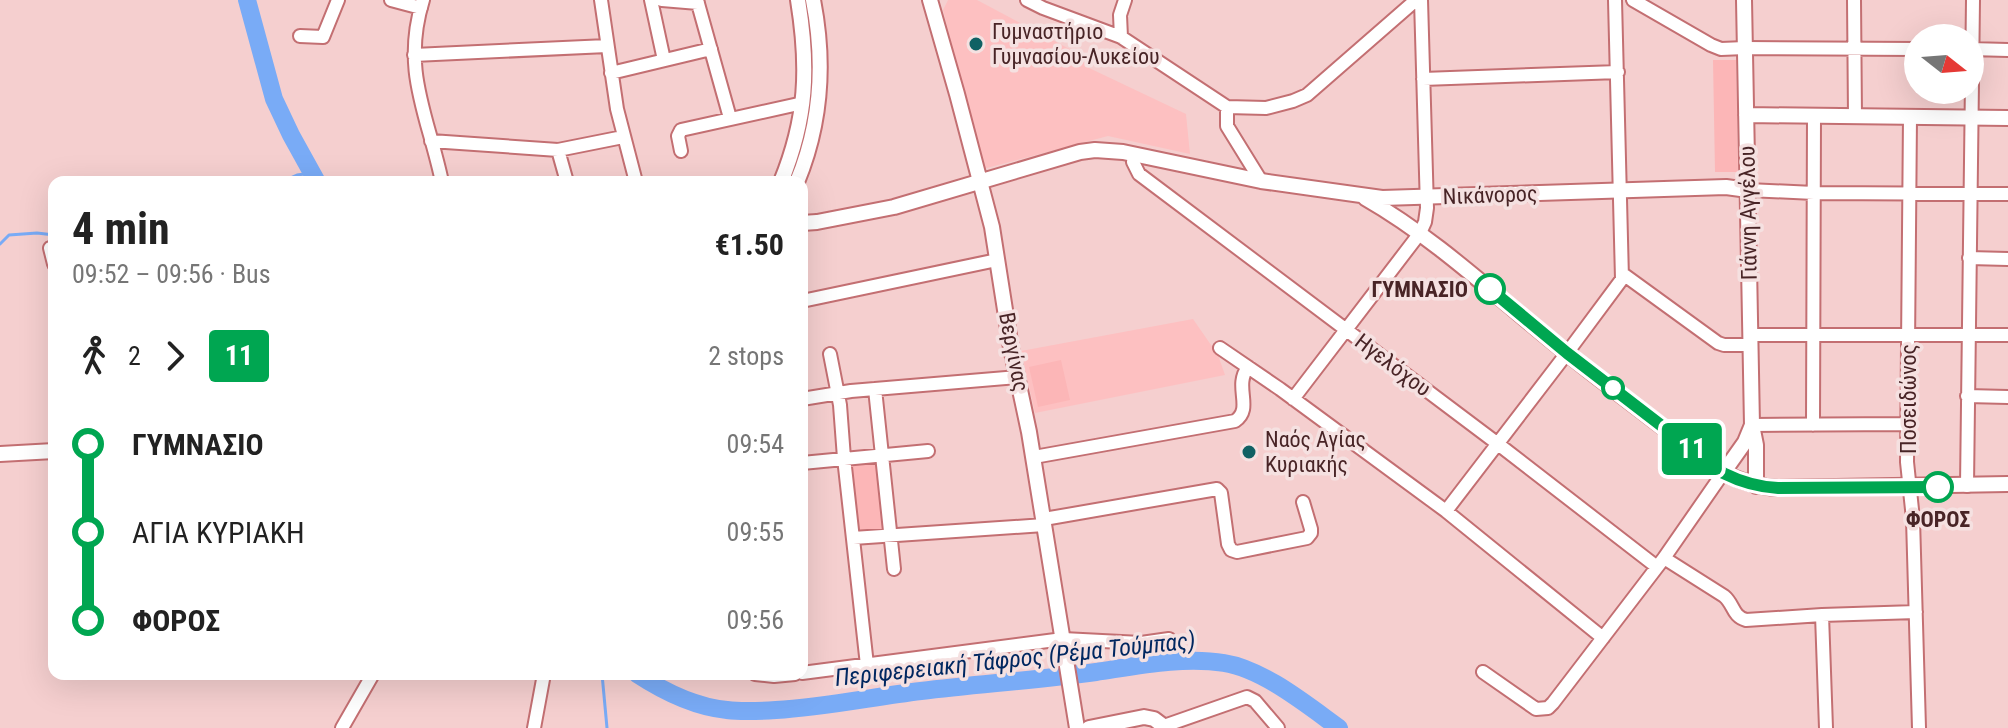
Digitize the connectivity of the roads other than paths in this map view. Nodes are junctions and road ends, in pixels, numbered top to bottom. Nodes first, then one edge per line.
1 (338, 0) edge
2 (391, 0) edge
3 (601, 0) edge
4 (651, 0) edge
5 (662, 0) edge
6 (798, 0) edge
7 (813, 0) edge
8 (930, 0) edge
9 (1027, 0) edge
10 (1125, 0) edge
11 (1419, 0) edge
12 (1615, 0) edge
13 (1633, 0) edge
14 (1744, 0) edge
15 (1854, 0) edge
16 (1973, 0) edge
17 (698, 2) edge
18 (422, 4) edge
19 (1972, 24) edge
20 (300, 36) dead end
21 (1121, 37) junction
22 (607, 46) junction
23 (1745, 48) junction
24 (711, 49) junction
25 (1854, 49) junction
26 (1904, 49) edge
27 (1984, 49) edge
28 (2008, 50) edge
29 (414, 55) junction
30 (664, 60) junction
31 (1618, 72) junction
32 (611, 73) junction
33 (1423, 79) junction
34 (803, 103) junction
35 (1971, 104) edge
36 (1227, 107) junction
37 (1746, 115) junction
38 (1814, 116) junction
39 (1855, 116) junction
40 (1910, 117) junction
41 (730, 118) junction
42 (1971, 118) junction
43 (2008, 118) edge
44 (623, 137) junction
45 (434, 146) junction
46 (558, 150) junction
47 (681, 151) dead end
48 (1133, 162) dead end
49 (441, 176) edge
50 (565, 176) edge
51 (634, 176) edge
52 (783, 176) edge
53 (799, 176) edge
54 (980, 181) junction
55 (1261, 181) junction
56 (1748, 190) junction
57 (1620, 191) junction
58 (1814, 193) junction
59 (1910, 193) junction
60 (1970, 194) junction
61 (2008, 194) edge
62 (1359, 195) junction
63 (1427, 197) junction
64 (808, 223) edge
65 (1420, 233) junction
66 (1969, 258) junction
67 (2008, 259) edge
68 (997, 260) junction
69 (1623, 274) junction
70 (808, 300) edge
71 (1347, 330) junction
72 (1908, 334) junction
73 (1814, 335) junction
74 (1968, 335) junction
75 (2008, 335) edge
76 (1751, 340) junction
77 (1220, 348) dead end
78 (1567, 353) junction
79 (830, 354) dead end
80 (1248, 367) junction
81 (1018, 377) junction
82 (875, 389) junction
83 (838, 393) junction
84 (1967, 396) junction
85 (2008, 397) edge
86 (808, 398) edge
87 (1293, 399) junction
88 (1908, 424) junction
89 (1752, 425) junction
90 (1813, 425) junction
91 (1498, 444) junction
92 (48, 451) edge
93 (928, 451) dead end
94 (0, 454) edge
95 (882, 455) junction
96 (1034, 457) junction
97 (844, 458) junction
98 (808, 462) edge
99 (1723, 473) junction
100 (2008, 484) edge
101 (1756, 486) junction
102 (1967, 486) junction
103 (1910, 487) junction
104 (1303, 502) dead end
105 (1446, 511) junction
106 (1044, 522) junction
107 (891, 536) junction
108 (853, 538) junction
109 (1661, 562) junction
110 (894, 569) dead end
111 (1916, 612) junction
112 (1822, 615) junction
113 (1603, 638) junction
114 (1063, 639) junction
115 (1169, 639) dead end
116 (867, 665) junction
117 (808, 672) edge
118 (1483, 672) dead end
119 (370, 680) edge
120 (543, 680) edge
121 (1165, 727) edge
122 (342, 728) edge
123 (534, 728) edge
124 (1077, 728) edge
125 (1089, 728) edge
126 (1278, 728) edge
127 (1826, 728) edge
128 (1919, 728) edge

1 - 20 street
2 - 18 street
3 - 22 street
4 - 30 street
5 - 17 street
6 - 34 street
7 - 53 street
8 - 54 street, Βεργίνας
9 - 21 street
10 - 21 street
11 - 33 street
11 - 36 street
12 - 31 street
13 - 23 street
14 - 23 street, Γιάννη Αγγέλου
15 - 25 street
16 - 19 street
17 - 24 street
18 - 29 street
21 - 36 street
22 - 29 street
22 - 32 street
23 - 25 street
23 - 37 street, Γιάννη Αγγέλου
24 - 30 street
24 - 41 street
25 - 26 street
25 - 39 street
27 - 28 street
29 - 45 street
30 - 32 street
31 - 33 street
31 - 57 street
32 - 44 street
33 - 63 street
34 - 41 street
34 - 52 street
35 - 42 street
36 - 55 street
37 - 38 street
37 - 56 street, Γιάννη Αγγέλου
38 - 39 street
38 - 58 street
39 - 40 street
40 - 42 street
40 - 59 street, Ποσειδώνος
41 - 47 street
42 - 43 street
42 - 60 street
44 - 46 street
44 - 51 street
45 - 46 street
45 - 49 street
46 - 50 street
48 - 71 street, Ηγελόχου
54 - 55 street, Νικάνορος
54 - 64 street, Νικάνορος
54 - 68 street, Βεργίνας
55 - 62 street, Νικάνορος
56 - 57 street, Νικάνορος
56 - 58 street, Νικάνορος
56 - 76 street, Γιάννη Αγγέλου
57 - 63 street, Νικάνορος
57 - 69 street
58 - 59 street, Νικάνορος
58 - 73 street
59 - 60 street, Νικάνορος
59 - 72 street, Ποσειδώνος
60 - 61 street, Νικάνορος
60 - 66 street
62 - 63 street, Νικάνορος
62 - 65 street
63 - 65 street
65 - 71 street
65 - 78 street
66 - 67 street
66 - 74 street
68 - 70 street
68 - 81 street, Βεργίνας
69 - 76 street
69 - 78 street
71 - 87 street
71 - 91 street, Ηγελόχου
72 - 73 street
72 - 74 street
72 - 88 street, Ποσειδώνος
73 - 76 street
73 - 90 street
74 - 75 street
74 - 84 street
76 - 89 street, Γιάννη Αγγέλου
77 - 80 street
78 - 91 street
78 - 99 street
79 - 83 street
80 - 87 street
80 - 96 street
81 - 82 street
81 - 96 street, Βεργίνας
82 - 83 street
82 - 95 street
83 - 86 street
83 - 97 street
84 - 85 street
84 - 102 street
87 - 105 street
88 - 90 street
88 - 103 street, Ποσειδώνος
89 - 90 street
89 - 99 street
89 - 101 street, Γιάννη Αγγέλου
91 - 105 street
91 - 109 street, Ηγελόχου
92 - 94 street
93 - 95 street
95 - 97 street
95 - 107 street
96 - 106 street, Βεργίνας
97 - 98 street
97 - 108 street
99 - 101 street
99 - 109 street
100 - 102 street
101 - 103 street
102 - 103 street
103 - 111 street, Ποσειδώνος
104 - 106 street
105 - 113 street
106 - 107 street
106 - 114 street, Βεργίνας
107 - 108 street
107 - 110 street
108 - 116 street
109 - 112 street, Ηγελόχου
109 - 113 street
111 - 112 street, Ηγελόχου
111 - 128 street, Ποσειδώνος
112 - 127 street
113 - 118 street
114 - 115 street
114 - 116 street
114 - 124 street, Βεργίνας
116 - 117 street
119 - 122 street
120 - 123 street
121 - 125 street
121 - 126 street

